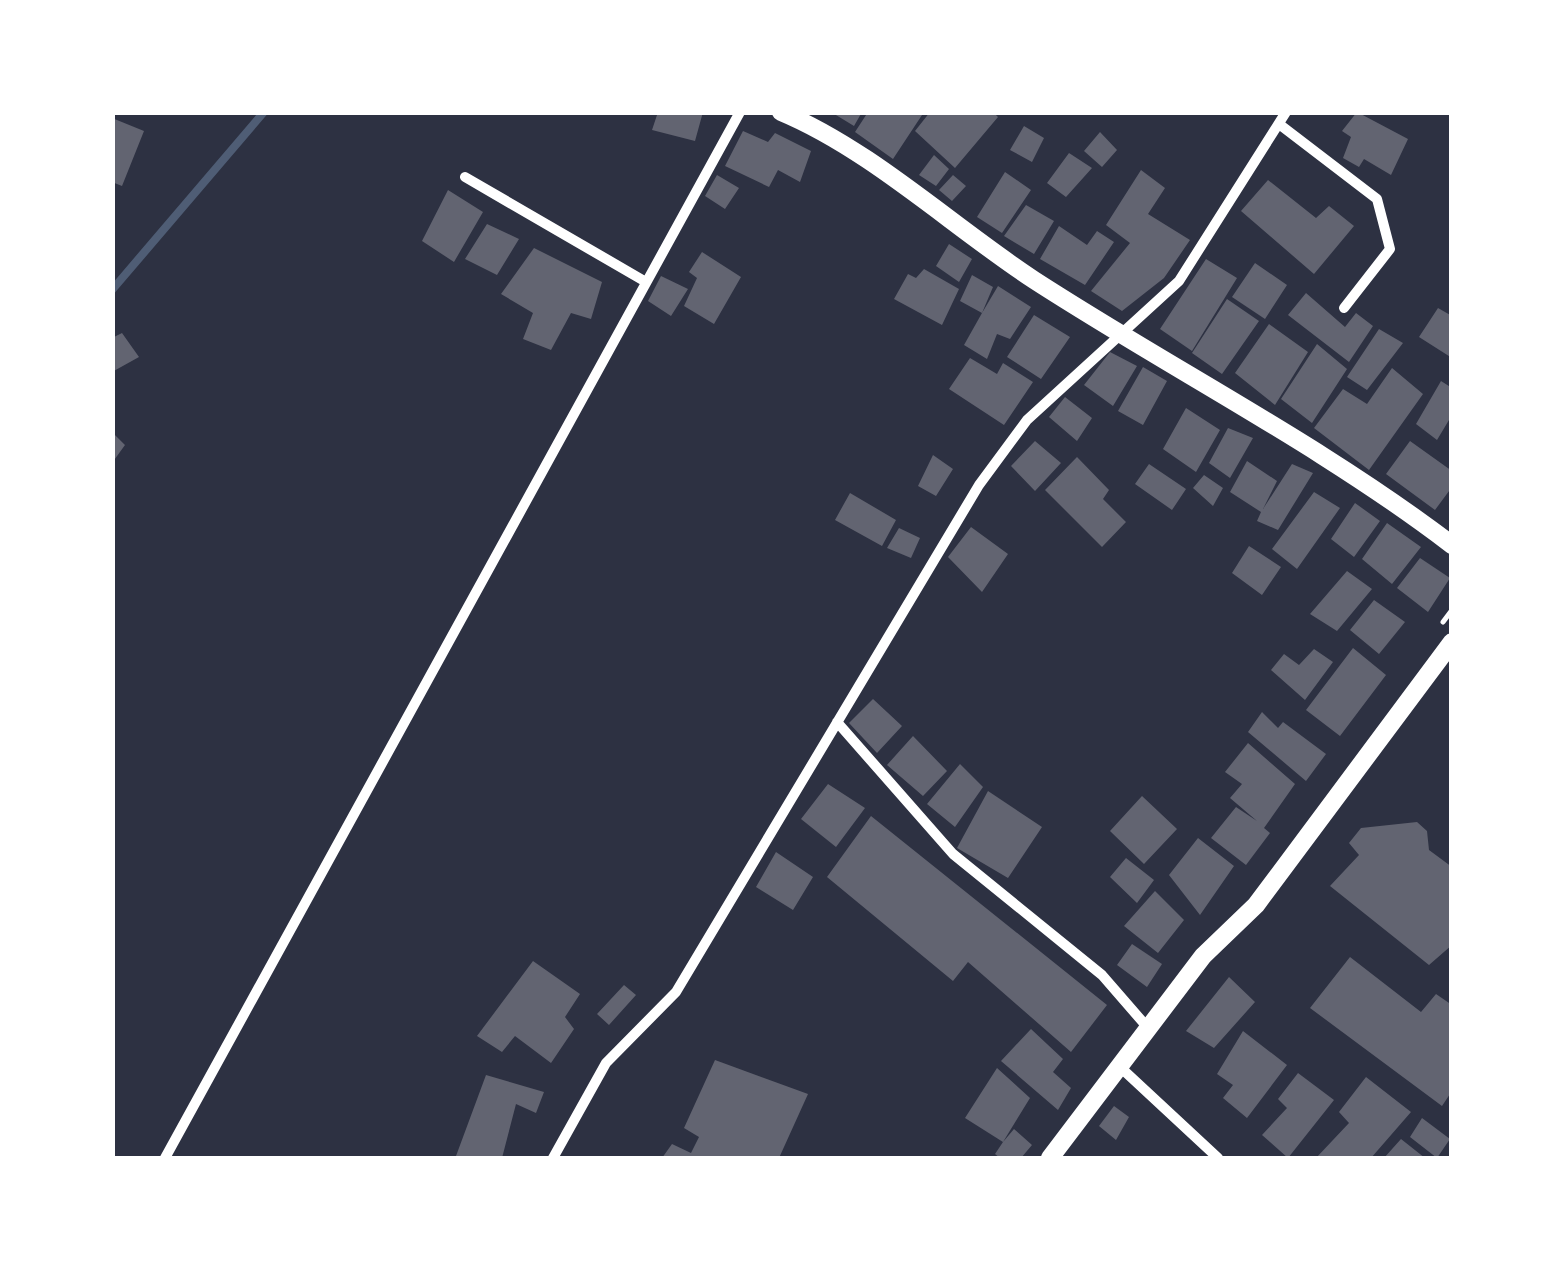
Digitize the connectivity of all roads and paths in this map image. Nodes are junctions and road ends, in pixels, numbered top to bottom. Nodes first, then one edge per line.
1 (740, 112) edge
2 (781, 112) edge
3 (1286, 112) edge
4 (1279, 124) junction
5 (465, 176) dead end
6 (646, 282) junction
7 (1344, 308) dead end
8 (1118, 334) junction
9 (1452, 545) edge
10 (1452, 642) edge
11 (837, 722) junction
12 (1148, 1028) junction
13 (1119, 1066) junction
14 (165, 1158) edge
15 (552, 1158) edge
16 (1050, 1158) edge
17 (1218, 1158) edge

1 - 6 street
2 - 8 main road
3 - 4 street
4 - 7 street
4 - 8 street
5 - 6 street
6 - 14 street
8 - 9 main road
8 - 11 street
10 - 12 main road
11 - 12 street
11 - 15 street
12 - 13 main road
13 - 16 main road
13 - 17 street

